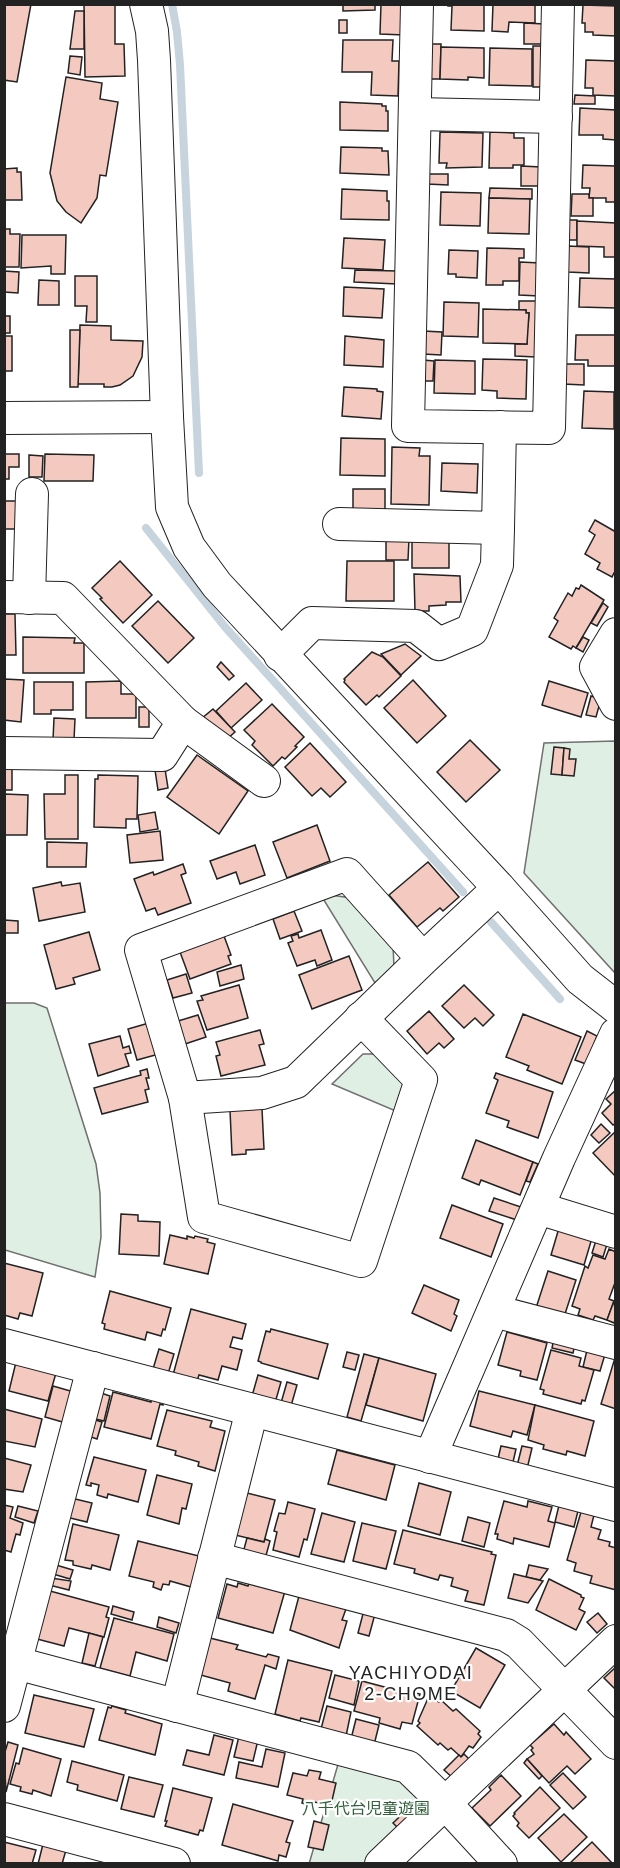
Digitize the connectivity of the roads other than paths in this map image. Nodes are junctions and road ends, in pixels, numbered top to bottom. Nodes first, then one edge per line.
1 (146, 4) edge
2 (417, 4) edge
3 (558, 4) edge
4 (415, 114) junction
5 (556, 117) junction
6 (166, 417) junction
7 (4, 418) edge
8 (500, 428) junction
9 (32, 494) dead end
10 (339, 524) dead end
11 (498, 528) junction
12 (17, 598) edge
13 (615, 634) edge
14 (280, 655) junction
15 (615, 704) edge
16 (183, 722) junction
17 (4, 753) edge
18 (264, 781) dead end
19 (499, 888) junction
20 (423, 959) junction
21 (615, 1007) edge
22 (361, 1018) junction
23 (615, 1034) edge
24 (185, 1098) junction
25 (538, 1208) junction
26 (615, 1232) edge
27 (494, 1311) junction
28 (615, 1343) edge
29 (4, 1345) edge
30 (93, 1368) junction
31 (252, 1410) junction
32 (430, 1457) junction
33 (615, 1505) edge
34 (214, 1558) junction
35 (615, 1641) edge
36 (16, 1663) junction
37 (564, 1689) junction
38 (4, 1706) edge
39 (177, 1706) junction
40 (615, 1743) edge
41 (445, 1803) junction
42 (4, 1819) edge
43 (174, 1863) edge
44 (381, 1863) edge
45 (501, 1863) edge

1 - 6 street
2 - 4 street
3 - 5 street
4 - 5 street
4 - 8 street
5 - 8 street
6 - 7 street
6 - 14 street
8 - 11 street
9 - 12 street
10 - 11 street
11 - 14 street
12 - 16 street
13 - 15 street
14 - 19 street
16 - 17 street
16 - 18 street
19 - 20 street
19 - 21 street
20 - 22 street
20 - 24 street
22 - 24 street
22 - 24 street
23 - 25 street
25 - 26 street
25 - 27 street
27 - 28 street
27 - 32 street
29 - 30 street
30 - 31 street
30 - 36 street
31 - 32 street
31 - 34 street
32 - 33 street
34 - 37 street
34 - 39 street
35 - 37 street
36 - 38 street
36 - 39 street
37 - 40 street
37 - 41 street
39 - 41 street
41 - 44 street
41 - 45 street
42 - 43 street

